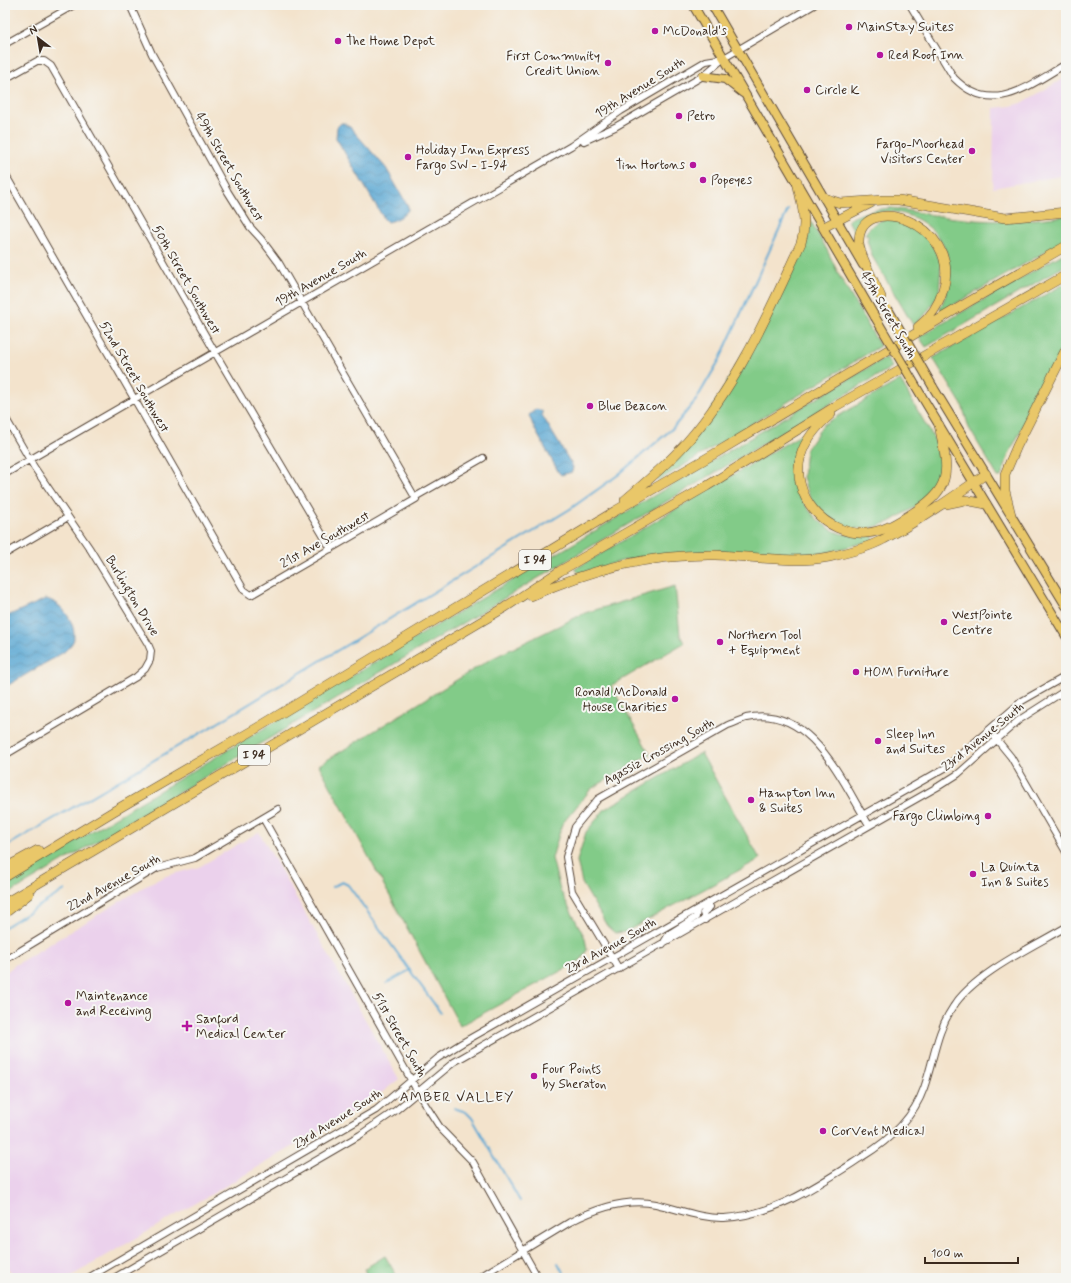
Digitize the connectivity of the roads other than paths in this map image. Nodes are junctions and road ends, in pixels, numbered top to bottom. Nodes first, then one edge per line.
1 (74, 5) edge
2 (130, 5) edge
3 (693, 5) edge
4 (712, 5) edge
5 (814, 5) edge
6 (910, 5) edge
7 (5, 44) edge
8 (739, 49) junction
9 (724, 58) junction
10 (1066, 64) edge
11 (703, 76) junction
12 (5, 79) edge
13 (747, 95) junction
14 (572, 146) junction
15 (5, 174) edge
16 (797, 181) junction
17 (824, 198) junction
18 (878, 201) junction
19 (1066, 212) edge
20 (837, 220) junction
21 (824, 227) junction
22 (1066, 246) edge
23 (1066, 274) edge
24 (881, 297) junction
25 (302, 302) junction
26 (1066, 349) edge
27 (215, 352) junction
28 (873, 359) junction
29 (853, 396) junction
30 (134, 398) junction
31 (5, 417) edge
32 (939, 425) junction
33 (483, 458) dead end
34 (30, 460) junction
35 (5, 474) edge
36 (986, 474) junction
37 (973, 483) junction
38 (416, 498) junction
39 (986, 504) junction
40 (938, 507) junction
41 (1011, 515) junction
42 (607, 516) junction
43 (68, 517) junction
44 (331, 549) junction
45 (5, 554) edge
46 (244, 590) joint
47 (1066, 606) edge
48 (504, 608) junction
49 (1066, 636) edge
50 (1066, 676) edge
51 (1066, 690) edge
52 (989, 730) junction
53 (997, 740) junction
54 (5, 755) edge
55 (278, 809) dead end
56 (114, 811) junction
57 (862, 815) junction
58 (263, 818) junction
59 (869, 825) junction
60 (1066, 852) edge
61 (70, 864) junction
62 (5, 868) edge
63 (5, 877) edge
64 (731, 890) junction
65 (5, 903) edge
66 (697, 910) junction
67 (5, 913) edge
68 (705, 920) junction
69 (1066, 927) edge
70 (663, 944) junction
71 (612, 958) junction
72 (5, 960) edge
73 (619, 969) junction
74 (412, 1080) junction
75 (418, 1091) junction
76 (522, 1252) junction
77 (88, 1278) edge
78 (114, 1278) edge
79 (478, 1278) edge
80 (538, 1278) edge

1 - 7 street
2 - 25 street, 49th Street Southwest
3 - 9 main road, 45th Street South
4 - 8 main road, 45th Street South
5 - 8 street, 19th Avenue South
6 - 10 street
8 - 9 street, 19th Avenue South
8 - 17 main road, 45th Street South
9 - 11 street, 19th Avenue South
9 - 13 main road, 45th Street South
9 - 14 street, 19th Avenue South
11 - 13 main road
11 - 14 street, 19th Avenue South
12 - 27 street, 50th Street Southwest
13 - 16 main road, 45th Street South
14 - 25 street, 19th Avenue South
15 - 30 street, 52nd Street Southwest
16 - 21 main road, 45th Street South
16 - 42 highway
17 - 18 highway
17 - 20 main road, 45th Street South
18 - 19 highway
18 - 20 highway
20 - 21 highway
20 - 24 main road, 45th Street South
21 - 32 main road, 45th Street South, bridge
22 - 28 highway, I 94
23 - 29 highway, I 94
24 - 28 highway
24 - 36 main road, 45th Street South, bridge
25 - 27 street, 19th Avenue South
25 - 38 street, 49th Street Southwest
26 - 41 highway
27 - 30 street, 19th Avenue South
27 - 44 street, 50th Street Southwest
28 - 42 highway, I 94
29 - 32 highway
29 - 48 highway, I 94
30 - 34 street, 19th Avenue South
30 - 46 street, 52nd Street Southwest
31 - 34 street, Burlington Drive
32 - 37 main road, 45th Street South
33 - 38 street, 21st Ave Southwest
34 - 35 street, 19th Avenue South
34 - 43 street, Burlington Drive
36 - 37 highway
36 - 41 main road, 45th Street South
37 - 39 main road, 45th Street South
37 - 40 highway
38 - 44 street, 21st Ave Southwest
39 - 40 highway
39 - 49 main road, 45th Street South
40 - 48 highway
41 - 47 main road, 45th Street South
42 - 56 highway, I 94
43 - 45 street
43 - 54 street, Burlington Drive
44 - 46 street, 21st Ave Southwest
48 - 61 highway, I 94
50 - 52 street, 23rd Avenue South
51 - 53 street, 23rd Avenue South
52 - 53 street
52 - 57 street, 23rd Avenue South
53 - 59 street, 23rd Avenue South
53 - 60 street
55 - 58 street, 22nd Avenue South
56 - 62 highway
56 - 63 highway, I 94
57 - 59 street, Agassiz Crossing South
57 - 64 street, 23rd Avenue South
57 - 71 street, Agassiz Crossing South
58 - 72 street, 22nd Avenue South
58 - 74 street, 51st Street South
59 - 68 street, 23rd Avenue South
61 - 65 highway, I 94
61 - 67 highway
64 - 66 street, 23rd Avenue South
64 - 68 street, 23rd Avenue South
66 - 70 street, 23rd Avenue South
66 - 71 street, 23rd Avenue South
68 - 70 street, 23rd Avenue South
69 - 76 street
70 - 73 street, 23rd Avenue South
71 - 73 street, Agassiz Crossing South
71 - 74 street, 23rd Avenue South
73 - 75 street, 23rd Avenue South
74 - 75 street, 51st Street South
74 - 77 street, 23rd Avenue South
75 - 76 street, 51st Street South
75 - 78 street, 23rd Avenue South
76 - 79 street
76 - 80 street, 51st Street South

